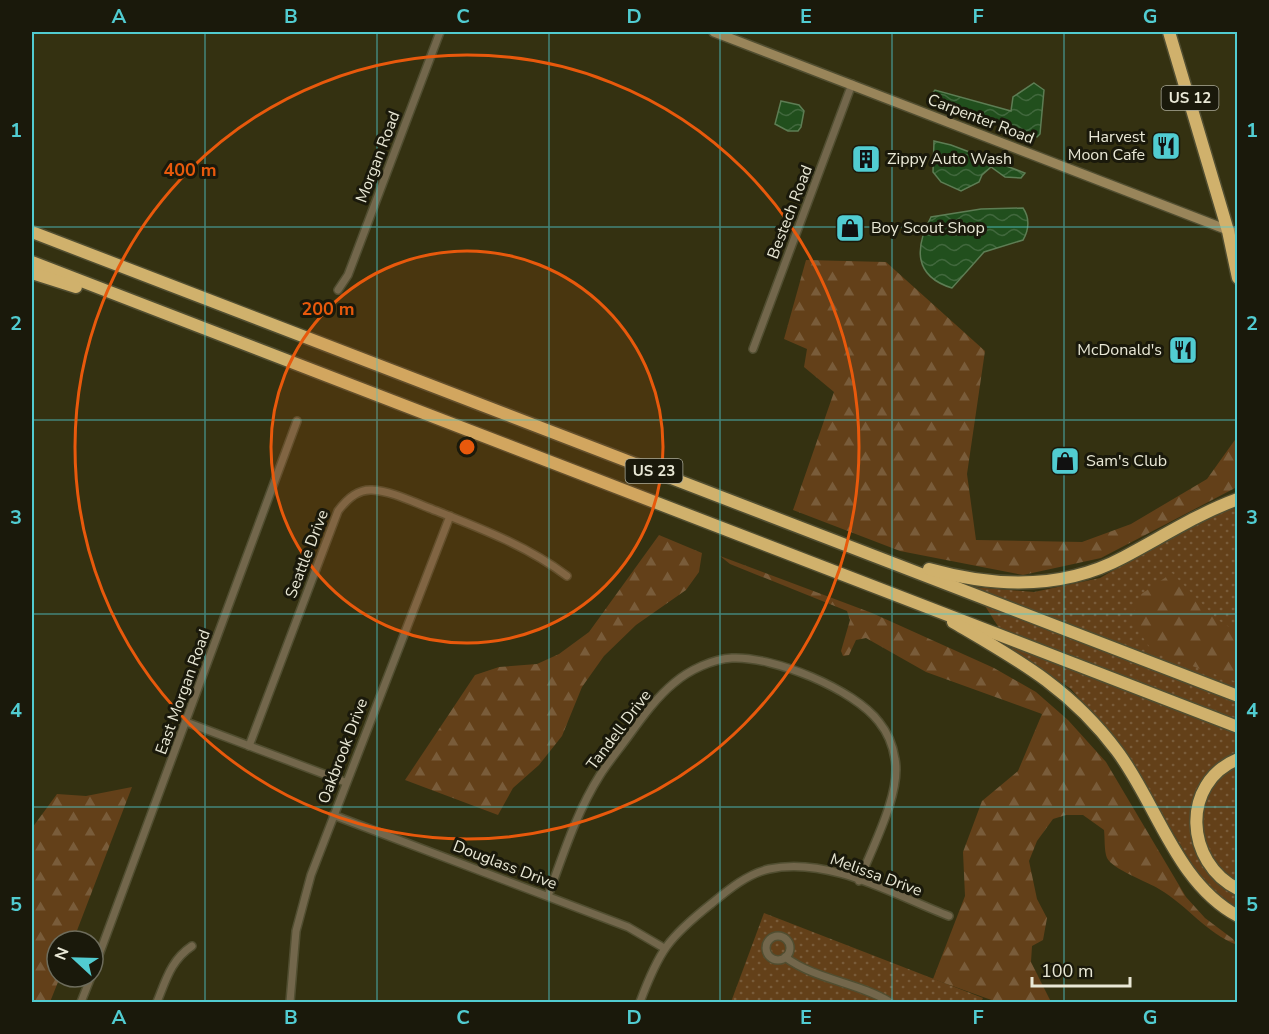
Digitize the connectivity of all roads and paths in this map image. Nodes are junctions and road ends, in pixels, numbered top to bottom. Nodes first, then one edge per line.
1 (440, 32) edge
2 (714, 32) edge
3 (1169, 32) edge
4 (852, 84) junction
5 (32, 232) edge
6 (1233, 233) edge
7 (32, 262) edge
8 (32, 273) edge
9 (1238, 278) edge
10 (338, 290) dead end
11 (154, 309) junction
12 (753, 349) dead end
13 (297, 421) dead end
14 (1238, 499) edge
15 (450, 516) junction
16 (856, 549) junction
17 (567, 576) dead end
18 (921, 603) junction
19 (1238, 696) edge
20 (186, 722) junction
21 (1238, 727) edge
22 (249, 746) junction
23 (1238, 759) edge
24 (345, 782) junction
25 (333, 814) junction
26 (859, 881) junction
27 (1238, 889) edge
28 (548, 896) junction
29 (949, 916) dead end
30 (1238, 916) edge
31 (105, 939) edge
32 (192, 946) dead end
33 (664, 948) junction
34 (785, 957) dead end
35 (157, 1002) edge
36 (290, 1002) edge
37 (640, 1002) edge
38 (890, 1002) edge

1 - 10 street, Morgan Road
2 - 4 main road, Carpenter Road
3 - 6 highway, US 12
4 - 6 main road, Carpenter Road
4 - 12 street, Bestech Road
5 - 16 highway, US 23
6 - 9 highway, US 12
7 - 11 highway, US 23
8 - 11 highway
11 - 18 highway, US 23
13 - 20 street, East Morgan Road
14 - 16 highway
15 - 17 street, Seattle Drive
15 - 22 street, Seattle Drive
15 - 24 street, Oakbrook Drive
16 - 19 highway, US 23
18 - 21 highway, US 23
18 - 30 highway
20 - 22 street
20 - 31 street, East Morgan Road
22 - 24 street
23 - 27 highway
24 - 25 street, Oakbrook Drive
25 - 28 street, Douglass Drive
25 - 36 street, Oakbrook Drive
26 - 28 street, Tandell Drive
26 - 29 street, Melissa Drive
26 - 33 street, Melissa Drive
28 - 33 street, Douglass Drive
32 - 35 street
33 - 37 street, Melissa Drive
34 - 38 street

